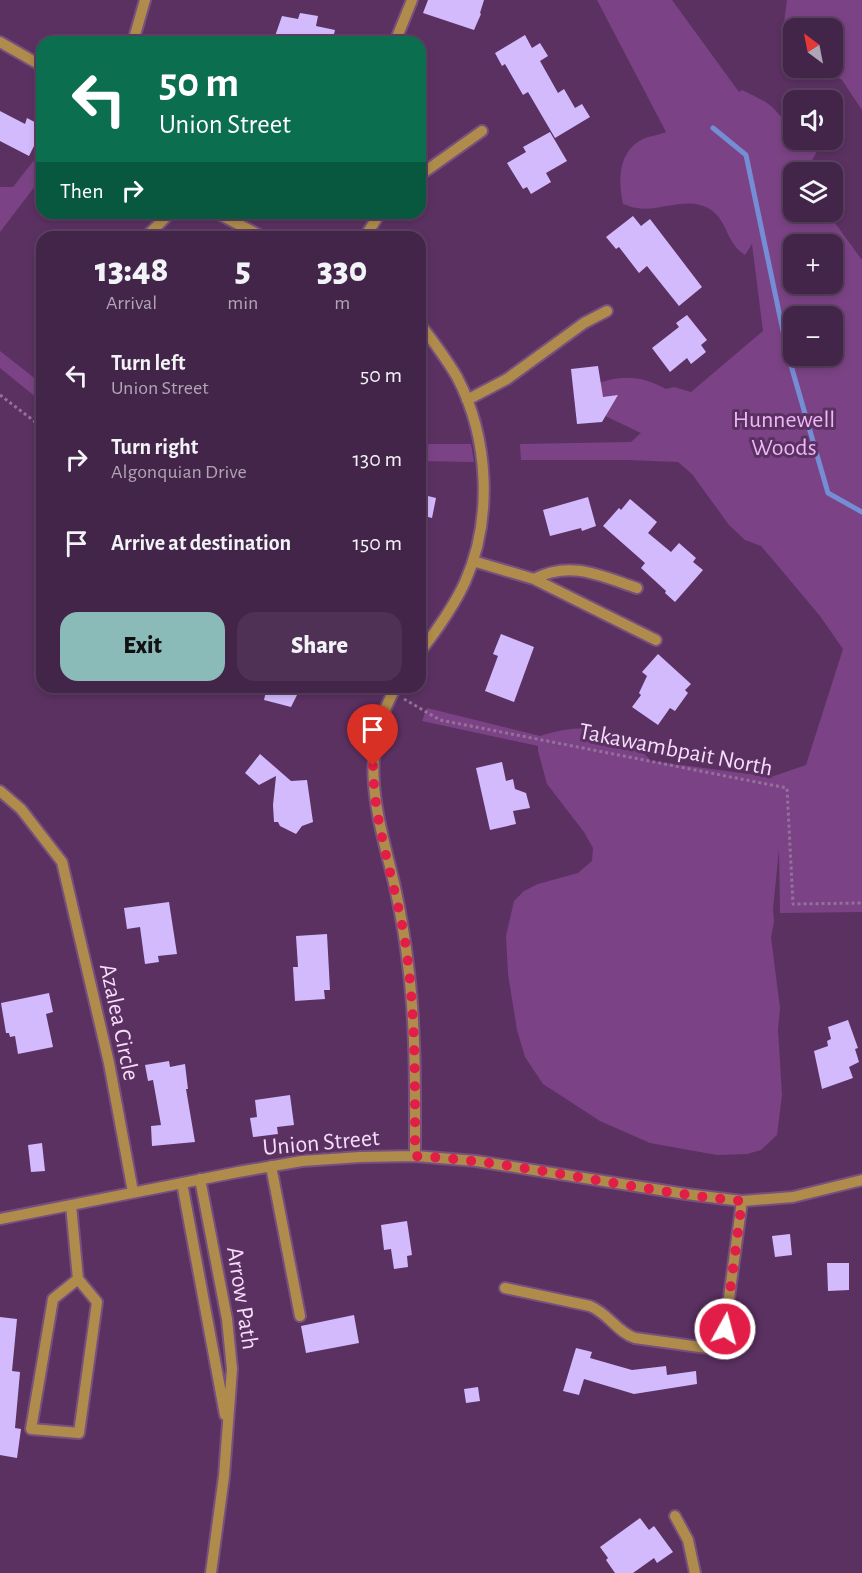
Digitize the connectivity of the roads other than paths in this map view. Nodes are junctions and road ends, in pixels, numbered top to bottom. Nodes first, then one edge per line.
1 (145, 0) edge
2 (412, 0) edge
3 (135, 36) edge
4 (397, 36) edge
5 (0, 42) edge
6 (36, 63) edge
7 (482, 132) dead end
8 (426, 171) edge
9 (164, 219) edge
10 (228, 219) edge
11 (152, 231) edge
12 (252, 231) edge
13 (607, 311) dead end
14 (426, 332) edge
15 (467, 400) junction
16 (473, 561) junction
17 (534, 579) junction
18 (637, 588) dead end
19 (656, 640) dead end
20 (426, 643) edge
21 (393, 693) edge
22 (0, 791) edge
23 (415, 1156) junction
24 (271, 1166) junction
25 (200, 1179) junction
26 (862, 1180) edge
27 (182, 1183) junction
28 (133, 1192) junction
29 (742, 1201) junction
30 (71, 1204) junction
31 (0, 1219) edge
32 (78, 1279) junction
33 (505, 1288) dead end
34 (300, 1316) dead end
35 (227, 1425) junction
36 (675, 1516) dead end
37 (211, 1573) edge
38 (695, 1573) edge

1 - 3 street
2 - 4 street
5 - 6 street
7 - 8 street
9 - 11 street
10 - 12 street
13 - 15 street
14 - 15 street
15 - 16 street
16 - 17 street
16 - 20 street
17 - 18 street
17 - 19 street
21 - 23 street
22 - 28 street, Azalea Circle
23 - 24 street, Union Street
23 - 29 street, Union Street
24 - 25 street, Union Street
24 - 34 street
25 - 27 street, Union Street
25 - 35 street, Arrow Path
26 - 29 street, Union Street
27 - 28 street, Union Street
27 - 35 street, Arrow Path
28 - 30 street, Union Street
29 - 33 street
30 - 31 street, Union Street
30 - 32 street
32 - 32 street
35 - 37 street, Arrow Path
36 - 38 street

